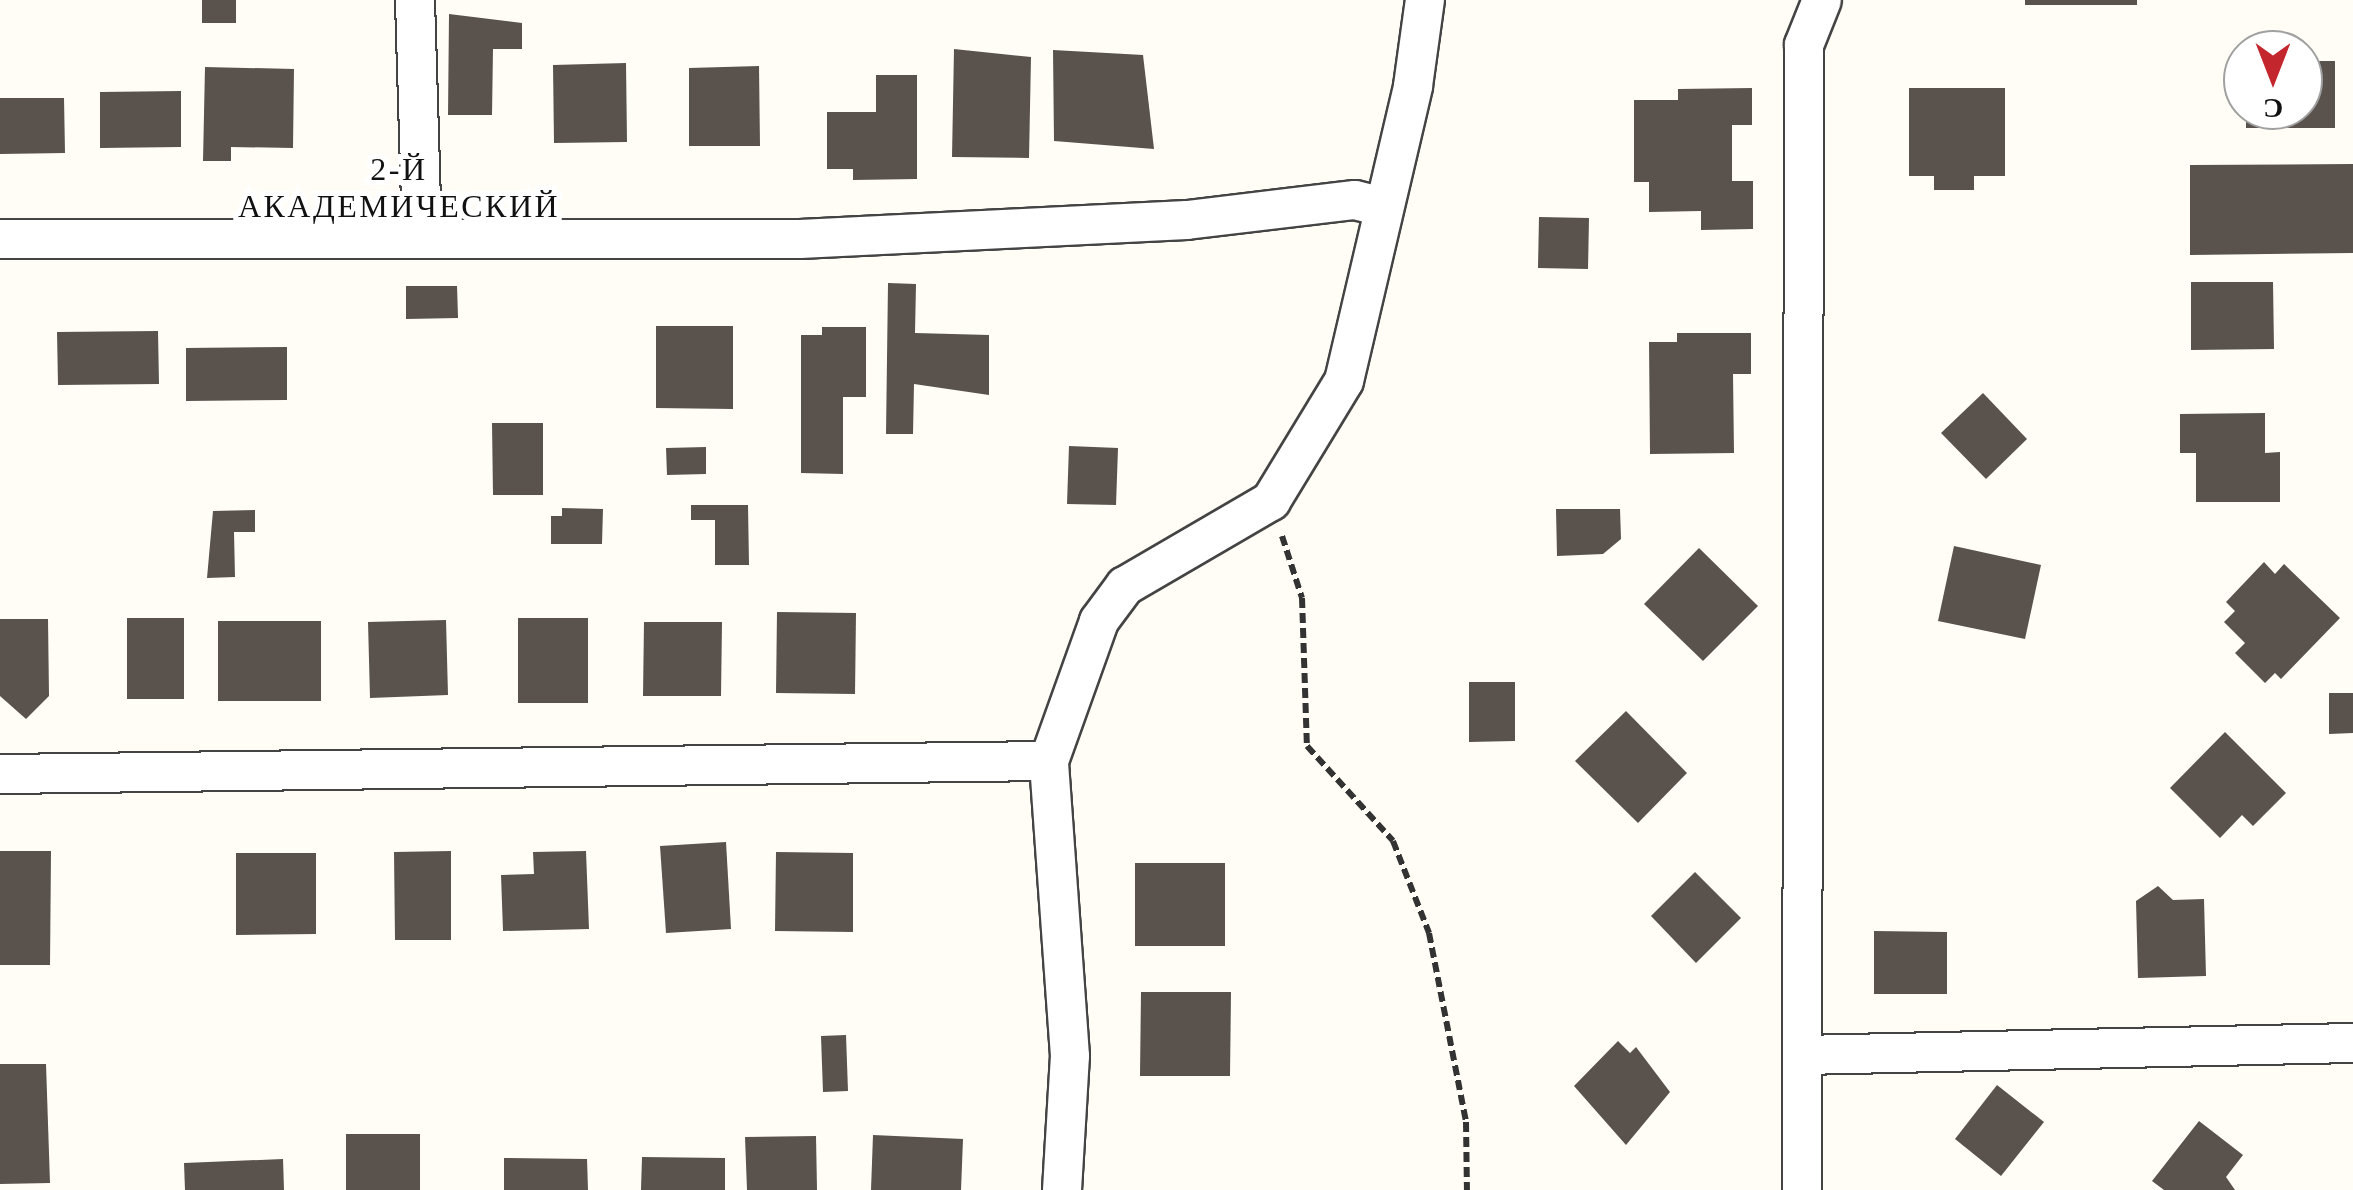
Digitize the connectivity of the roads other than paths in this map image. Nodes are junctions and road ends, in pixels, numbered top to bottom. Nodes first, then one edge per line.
1 (414, 0) edge
2 (1425, 0) edge
3 (1822, 0) edge
4 (1383, 207) junction
5 (0, 239) edge
6 (422, 239) junction
7 (1050, 761) junction
8 (0, 774) edge
9 (2353, 1043) edge
10 (1802, 1054) junction
11 (1062, 1190) edge
12 (1802, 1190) edge

1 - 6 street
2 - 4 street
3 - 10 street
4 - 6 street
4 - 7 street
5 - 6 street
7 - 8 street
7 - 11 street
9 - 10 street
10 - 12 street

